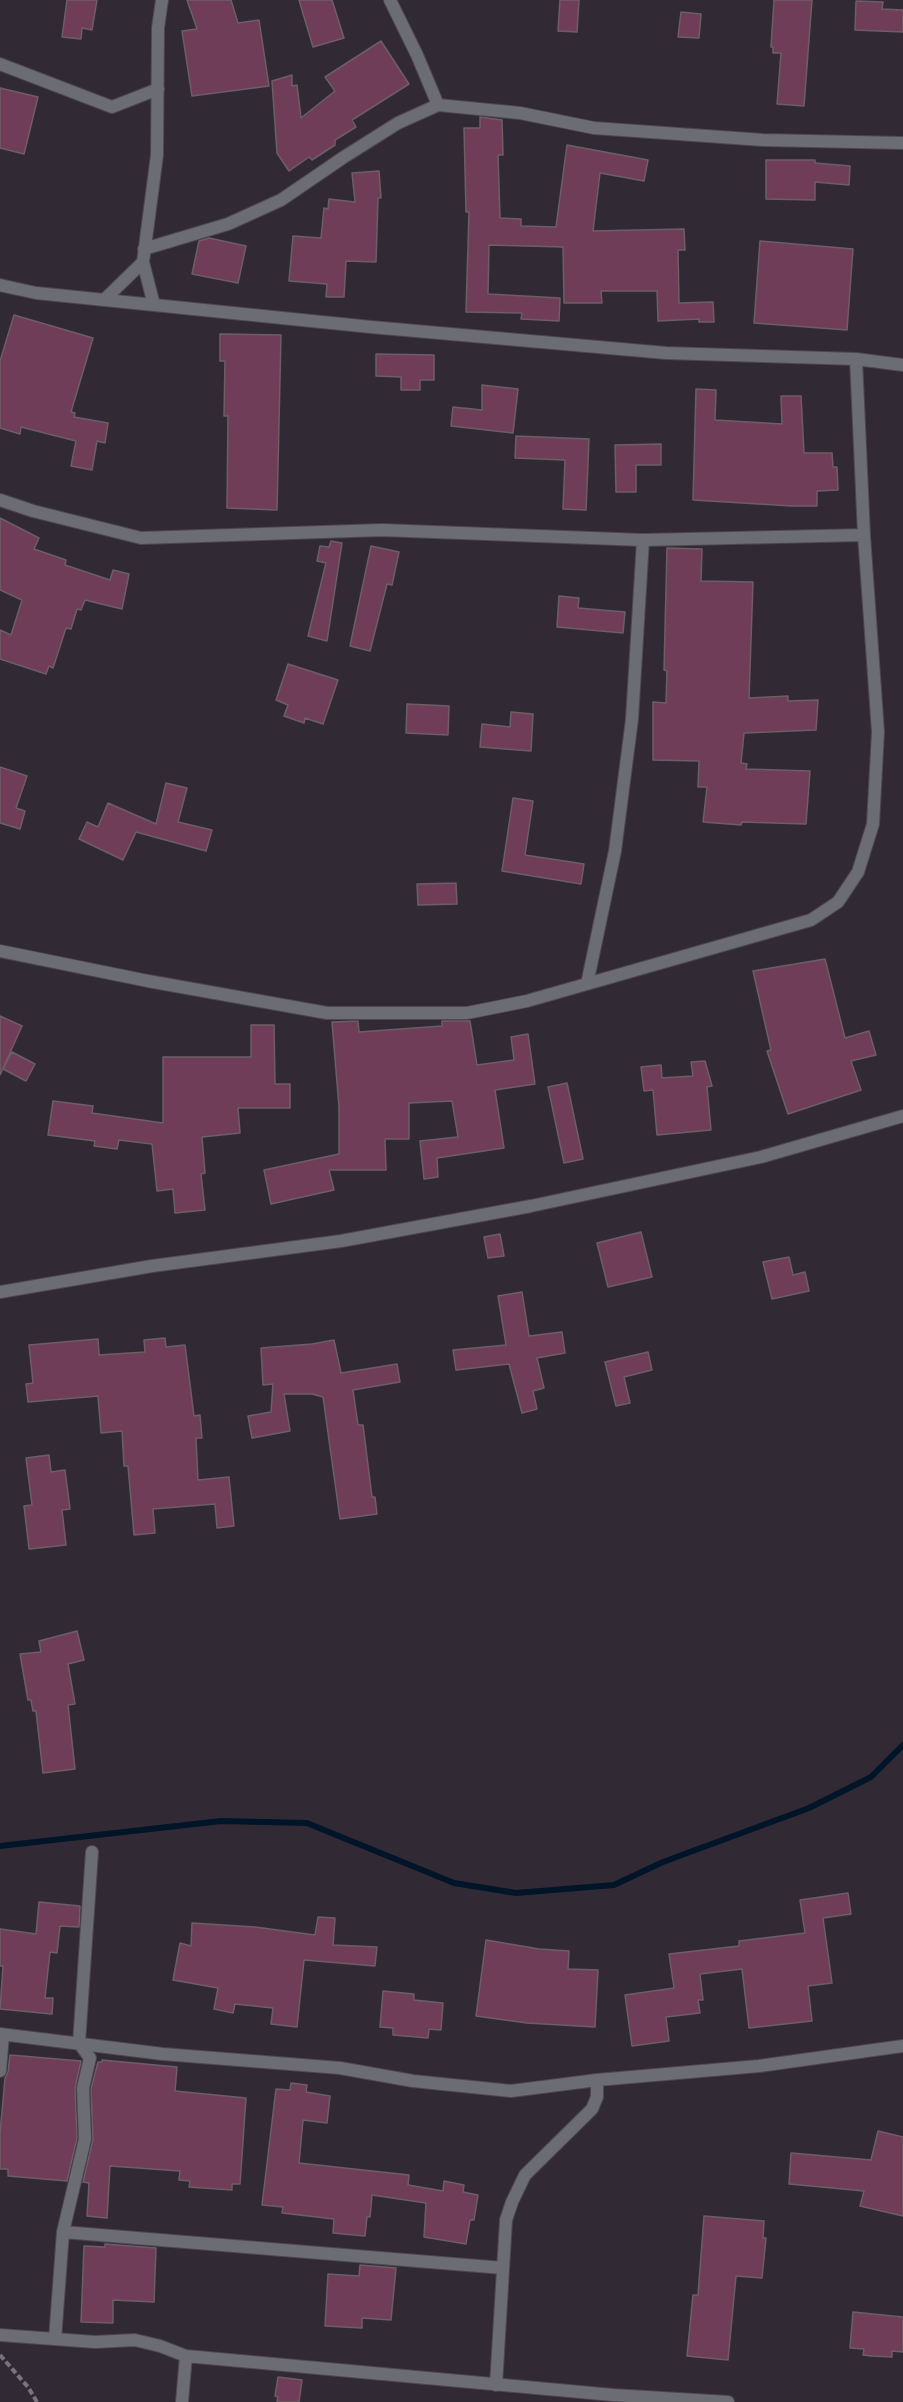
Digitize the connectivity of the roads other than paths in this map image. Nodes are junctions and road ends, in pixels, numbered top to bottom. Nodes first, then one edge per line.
1 (162, 0) edge
2 (390, 0) edge
3 (0, 64) edge
4 (158, 89) junction
5 (438, 105) junction
6 (903, 143) edge
7 (144, 256) junction
8 (0, 285) edge
9 (104, 300) junction
10 (154, 305) junction
11 (856, 359) junction
12 (903, 365) edge
13 (0, 500) edge
14 (864, 536) junction
15 (643, 540) junction
16 (0, 951) edge
17 (587, 984) junction
18 (903, 1116) edge
19 (0, 1292) edge
20 (92, 1852) dead end
21 (2, 2034) edge
22 (79, 2043) junction
23 (903, 2046) edge
24 (0, 2071) edge
25 (597, 2080) junction
26 (63, 2232) junction
27 (503, 2268) junction
28 (0, 2335) edge
29 (55, 2339) junction
30 (186, 2356) junction
31 (496, 2385) junction
32 (669, 2400) edge
33 (182, 2402) edge
34 (728, 2402) edge

1 - 4 street
2 - 5 street
3 - 4 street
4 - 7 street
5 - 6 street
5 - 7 street
7 - 9 street
7 - 10 street
8 - 9 street
9 - 10 street
10 - 11 street
11 - 12 street
11 - 14 street
13 - 15 street
14 - 15 street
14 - 17 street
15 - 17 street
16 - 17 street
18 - 19 street
20 - 22 street
21 - 22 street
21 - 24 street
22 - 25 street
22 - 26 street
23 - 25 street
25 - 27 street
26 - 27 street
26 - 29 street
27 - 31 street
28 - 29 street
29 - 30 street
30 - 31 street
30 - 33 street
31 - 32 street
32 - 34 street

